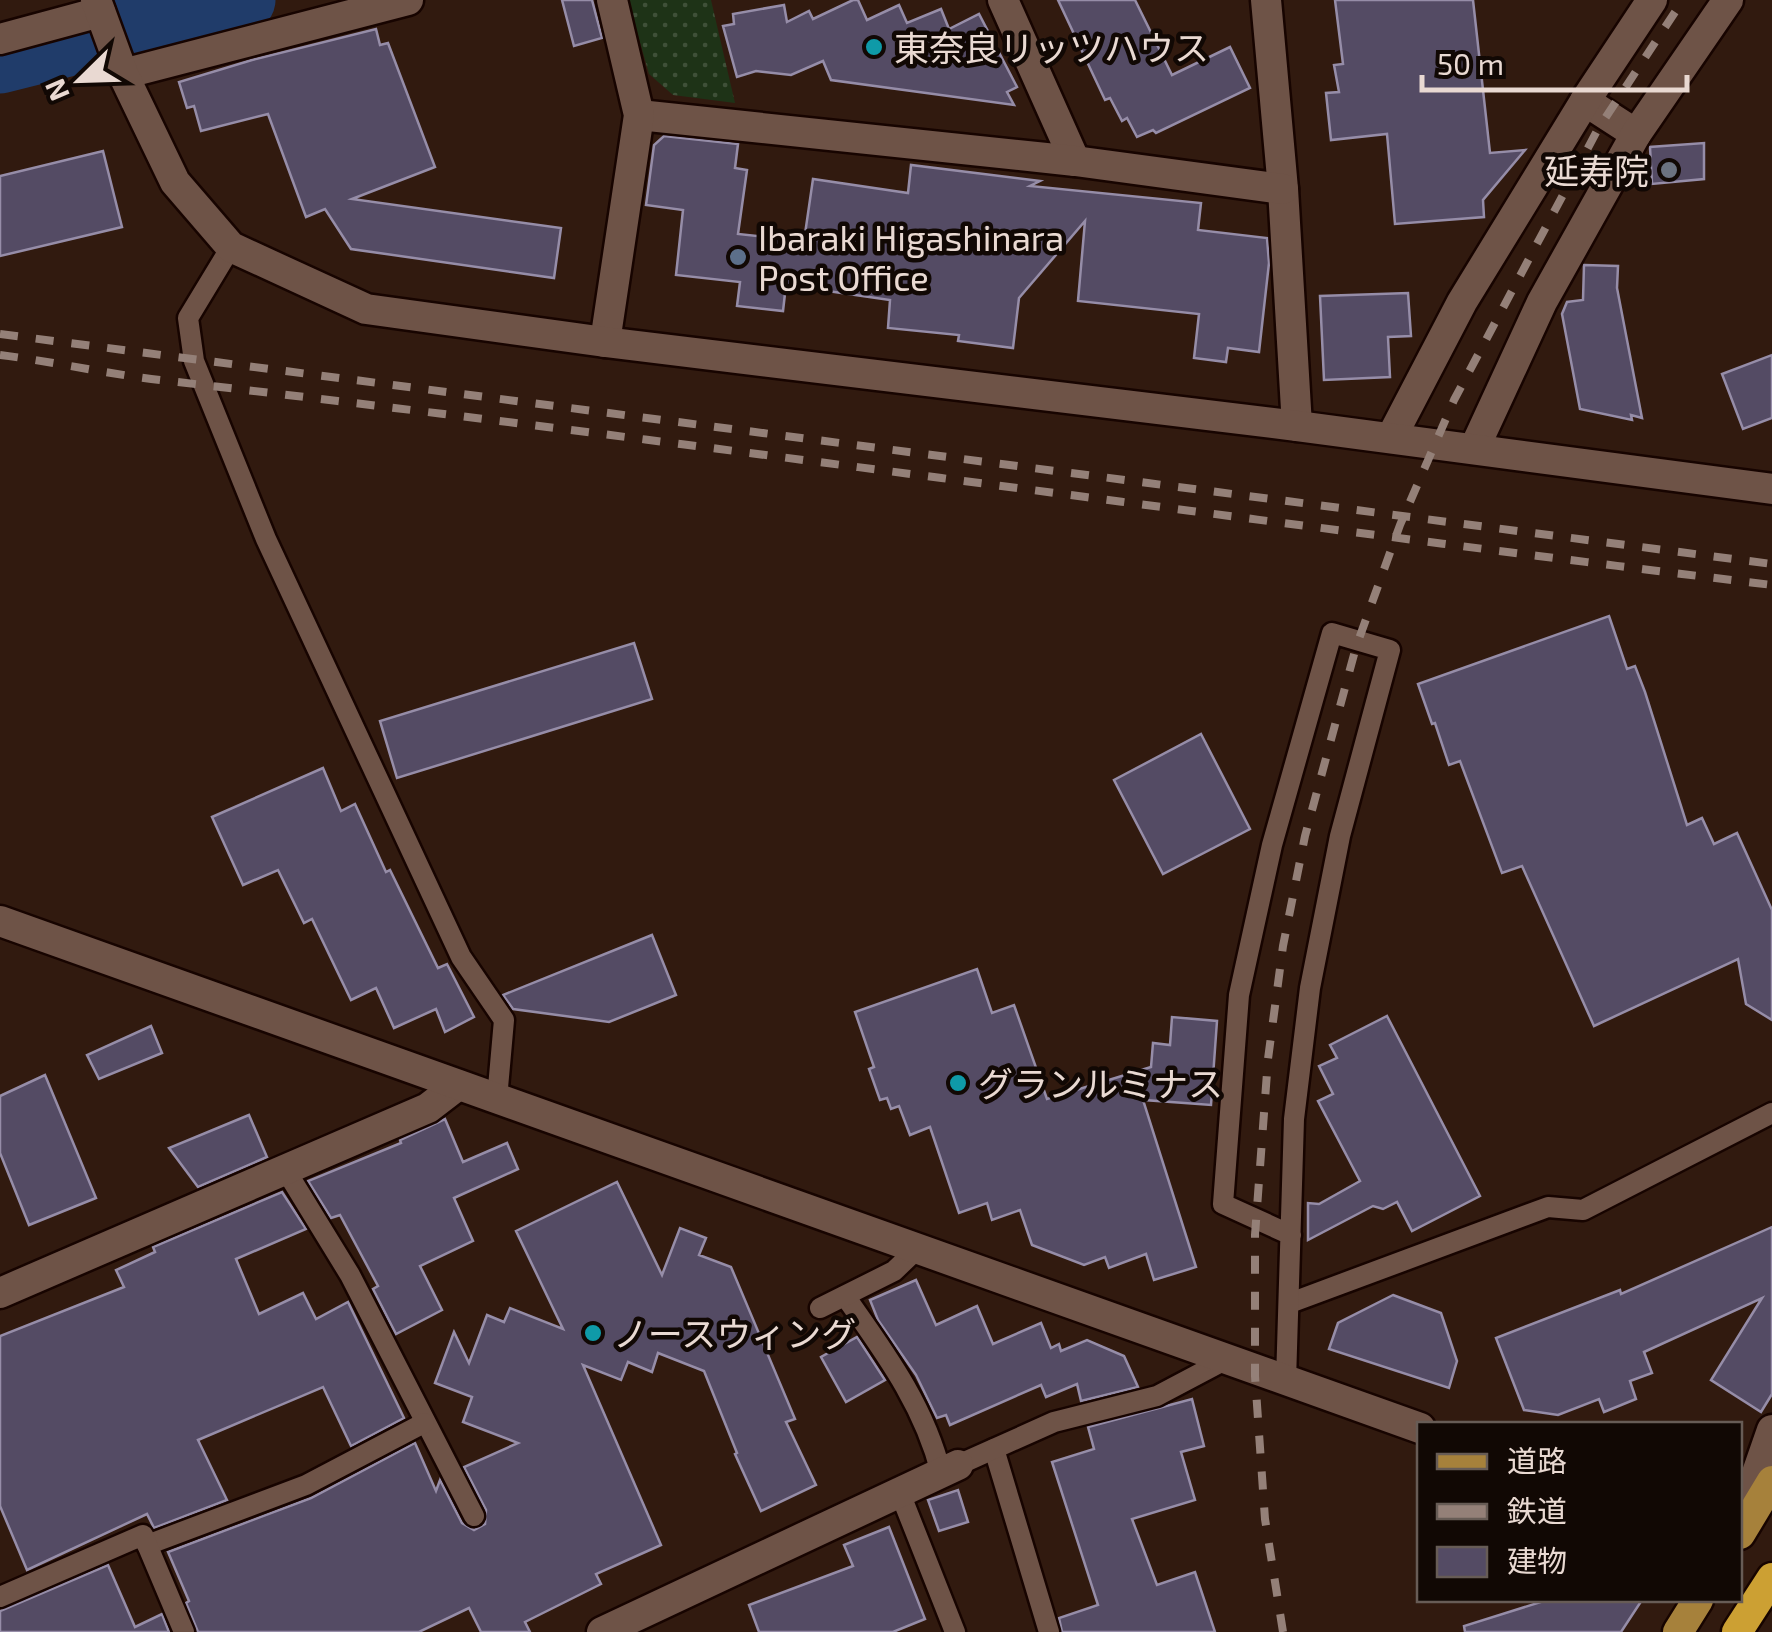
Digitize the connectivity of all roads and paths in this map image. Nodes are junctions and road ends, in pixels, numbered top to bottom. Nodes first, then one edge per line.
1 (408, 0) edge
2 (612, 0) edge
3 (1003, 0) edge
4 (1266, 0) edge
5 (1652, 0) edge
6 (1728, 0) edge
7 (98, 6) edge
8 (0, 39) edge
9 (122, 70) junction
10 (1585, 102) junction
11 (638, 114) junction
12 (1636, 134) junction
13 (1075, 161) junction
14 (1283, 189) junction
15 (231, 247) junction
16 (605, 342) junction
17 (1298, 426) junction
18 (1392, 438) junction
19 (1474, 449) junction
20 (1772, 489) edge
21 (0, 921) edge
22 (458, 1085) junction
23 (497, 1099) junction
24 (1772, 1113) edge
25 (285, 1169) junction
26 (1292, 1234) junction
27 (917, 1250) junction
28 (0, 1293) edge
29 (845, 1296) junction
30 (1290, 1303) junction
31 (820, 1308) dead end
32 (1226, 1359) junction
33 (1286, 1381) junction
34 (424, 1422) junction
35 (1417, 1427) edge
36 (1772, 1430) edge
37 (994, 1449) junction
38 (950, 1469) junction
39 (1772, 1481) edge
40 (900, 1493) junction
41 (474, 1516) dead end
42 (1742, 1516) edge
43 (1742, 1531) edge
44 (147, 1545) junction
45 (1772, 1578) edge
46 (0, 1597) edge
47 (1697, 1602) edge
48 (184, 1632) edge
49 (602, 1632) edge
50 (955, 1632) edge
51 (1050, 1632) edge
52 (1678, 1632) edge
53 (1738, 1632) edge

1 - 9 street
2 - 11 street
3 - 13 street
4 - 14 street
5 - 10 street
6 - 12 street
7 - 8 street
7 - 9 street
9 - 15 street
10 - 12 street
10 - 18 street
11 - 13 street
11 - 16 street
12 - 19 street
13 - 14 street
14 - 17 street
15 - 16 street
15 - 23 lane
16 - 17 street
17 - 18 street
18 - 19 street
19 - 20 street
21 - 22 street
22 - 23 street
22 - 25 street
23 - 27 street
24 - 30 lane
25 - 28 street
25 - 34 lane
26 - 26 lane
26 - 30 lane
27 - 29 lane
27 - 32 street
29 - 31 lane
29 - 38 lane
30 - 33 lane
32 - 33 street
32 - 37 lane
33 - 35 street
34 - 41 lane
34 - 44 lane
36 - 42 street
37 - 38 lane
37 - 51 lane
38 - 40 street
39 - 43 main road
40 - 49 street
40 - 50 lane
44 - 46 lane
44 - 48 lane
45 - 53 highway
47 - 52 main road

